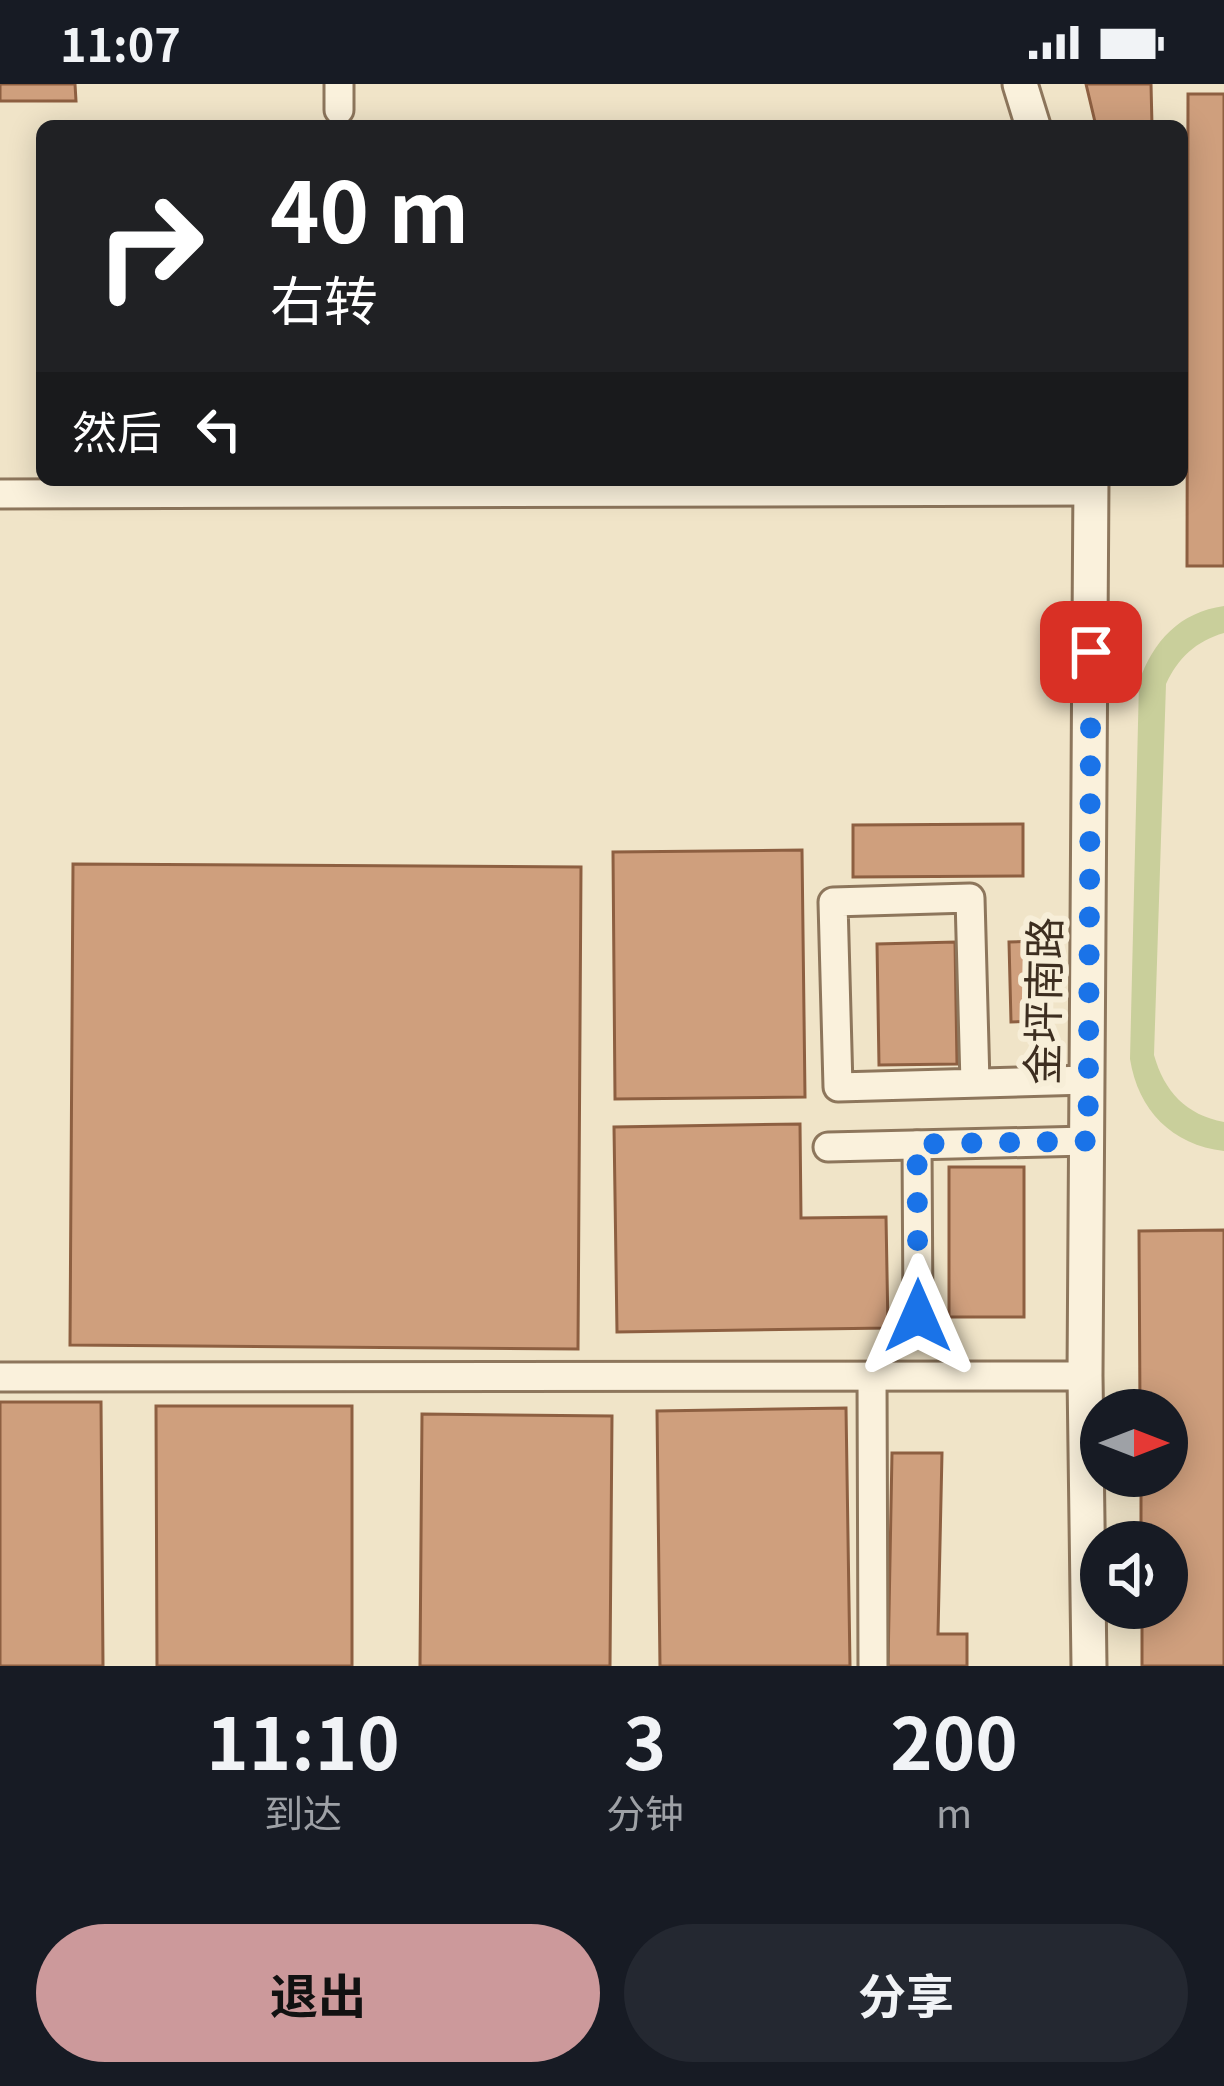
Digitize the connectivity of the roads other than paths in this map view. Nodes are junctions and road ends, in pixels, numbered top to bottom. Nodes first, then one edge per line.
1 (1020, 84) edge
2 (1031, 120) edge
3 (1091, 486) edge
4 (0, 494) edge
5 (1088, 1080) junction
6 (975, 1083) junction
7 (1088, 1141) junction
8 (917, 1144) junction
9 (828, 1147) dead end
10 (918, 1316) dead end
11 (872, 1376) junction
12 (1085, 1376) junction
13 (0, 1377) edge
14 (873, 1666) edge
15 (1089, 1666) edge

1 - 2 street
3 - 4 street
3 - 5 street, 金坪南路
5 - 6 street
5 - 7 street, 金坪南路
6 - 6 street
7 - 8 street
7 - 12 street, 金坪南路
8 - 9 street
8 - 10 street
11 - 12 street
11 - 13 street
11 - 14 street
12 - 15 street, 金坪南路

